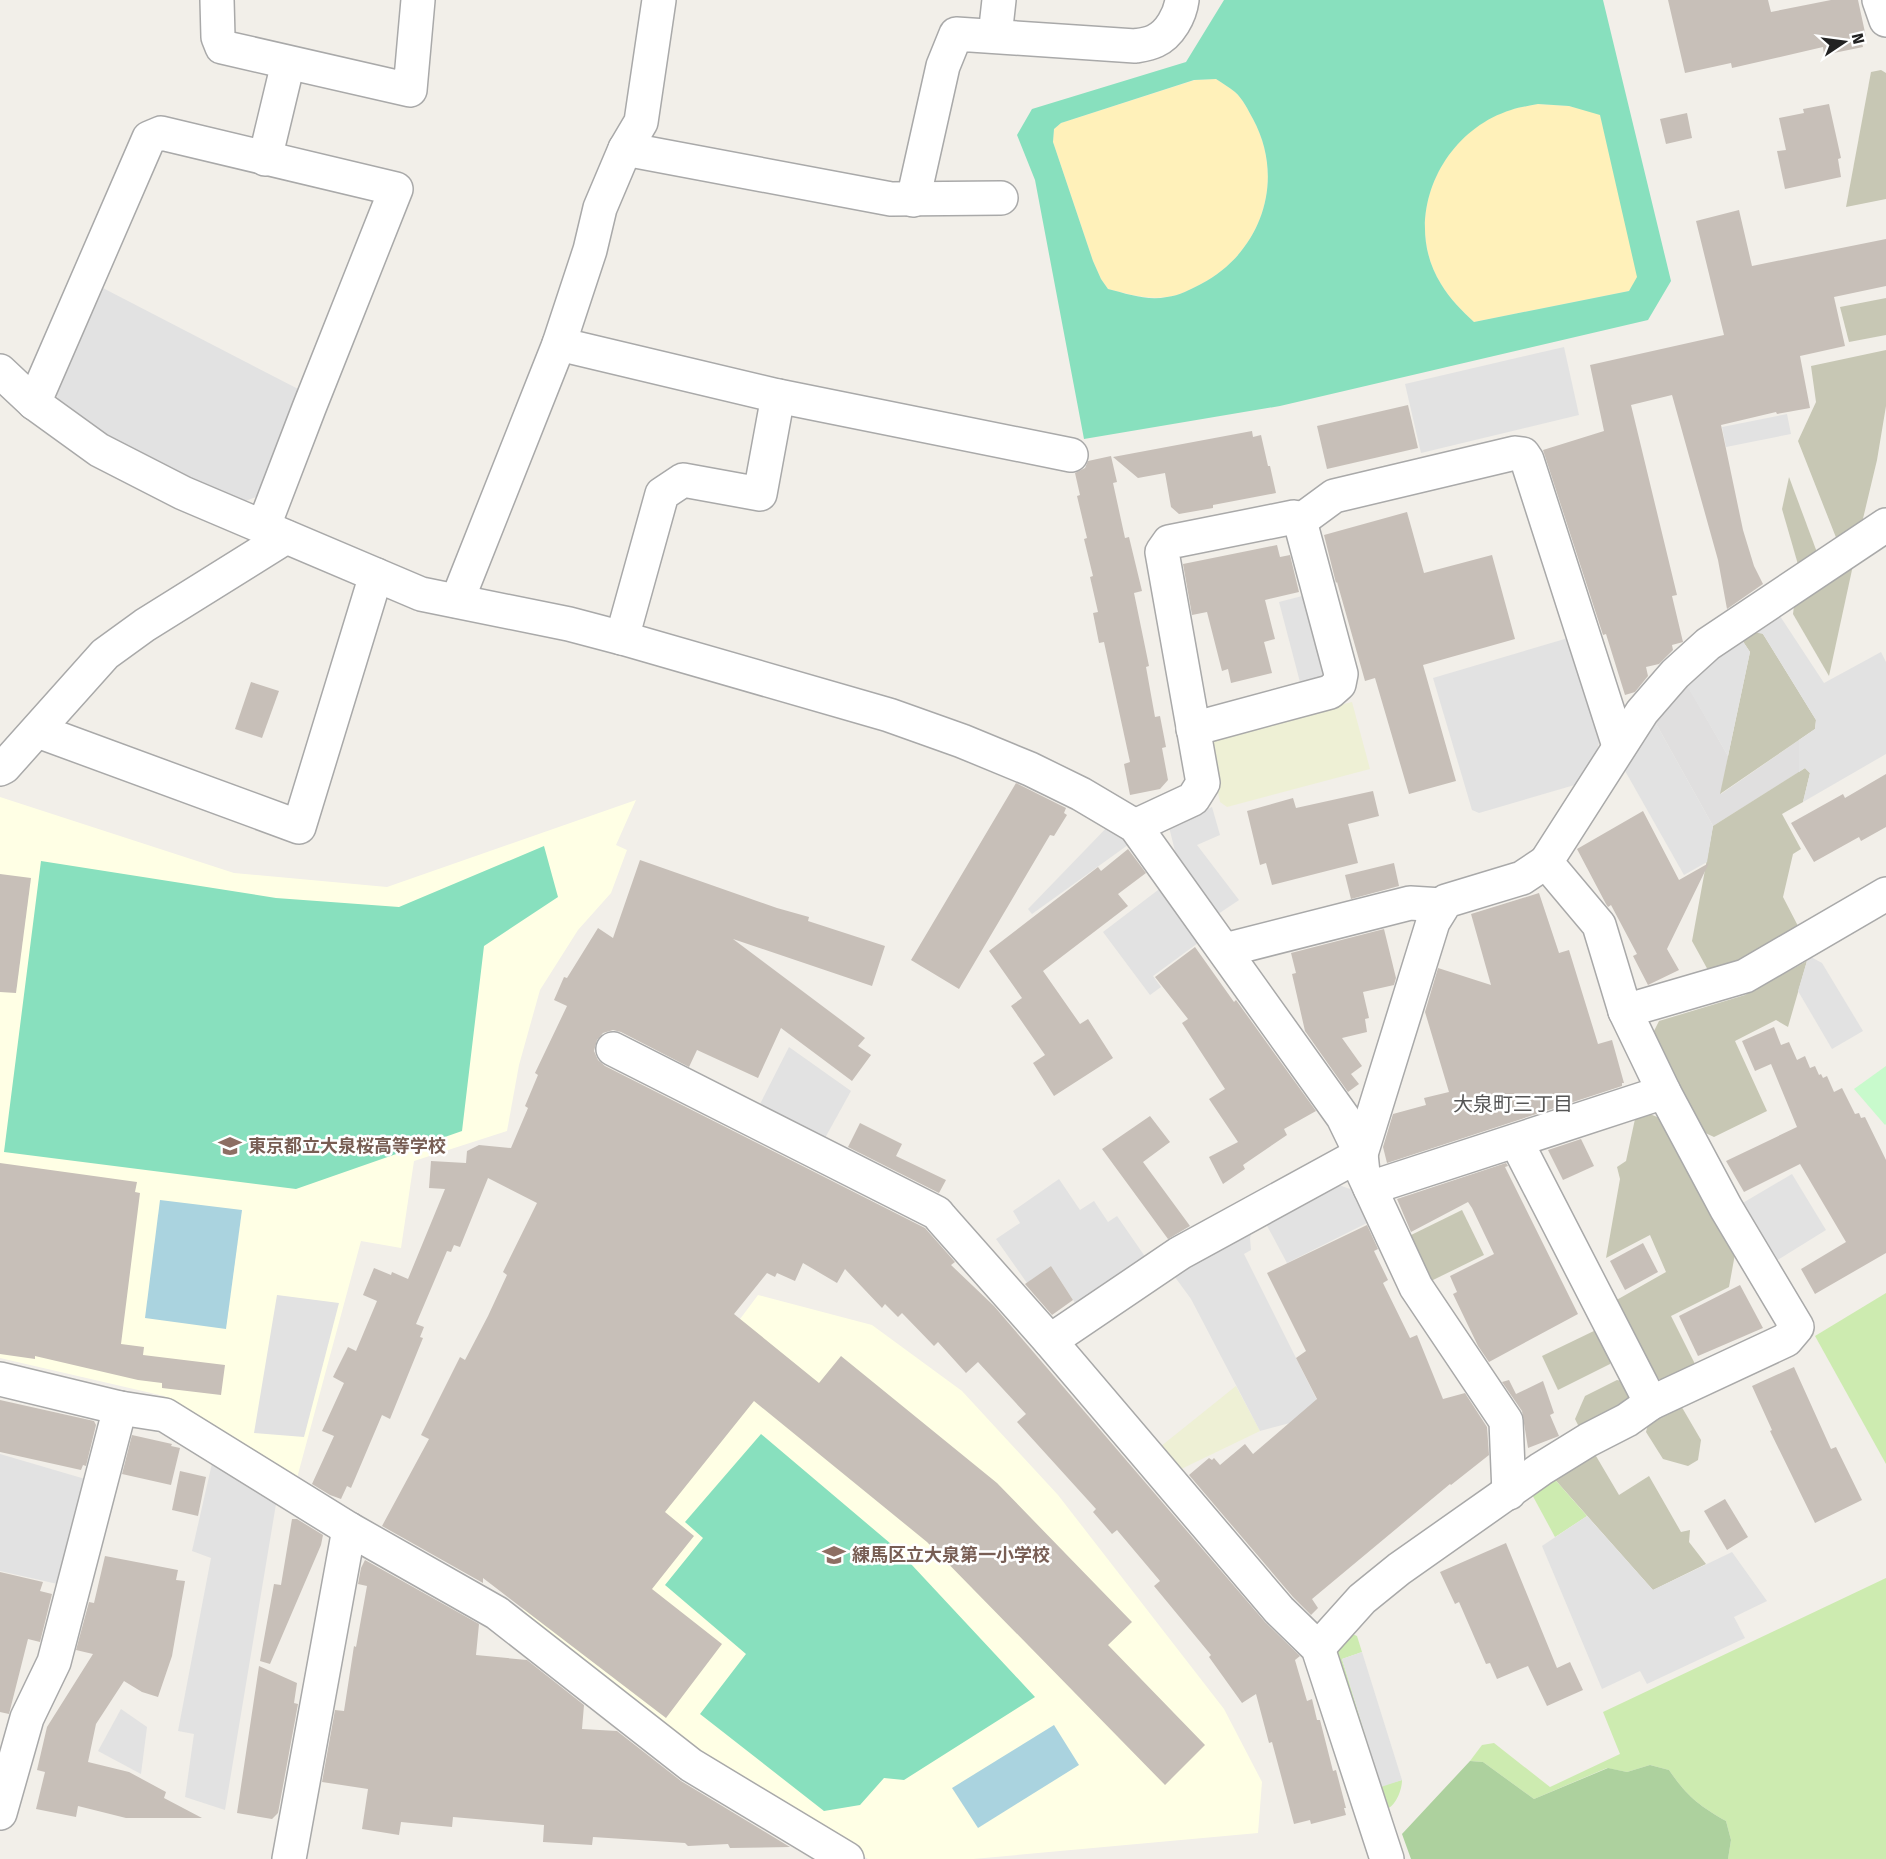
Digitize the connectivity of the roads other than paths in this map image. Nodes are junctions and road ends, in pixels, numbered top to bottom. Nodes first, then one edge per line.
1 (217, 0) edge
2 (418, 0) edge
3 (659, 0) edge
4 (999, 0) edge
5 (1182, 0) edge
6 (1879, 0) edge
7 (1886, 20) edge
8 (995, 36) junction
9 (288, 63) junction
10 (625, 149) junction
11 (265, 159) junction
12 (1001, 198) dead end
13 (914, 200) junction
14 (559, 344) junction
15 (0, 371) edge
16 (778, 396) junction
17 (34, 403) junction
18 (1071, 455) dead end
19 (1300, 521) junction
20 (1886, 525) edge
21 (275, 532) junction
22 (376, 575) junction
23 (457, 602) junction
24 (622, 638) junction
25 (1193, 729) junction
26 (38, 731) junction
27 (1619, 746) junction
28 (0, 768) edge
29 (1135, 826) junction
30 (1546, 862) junction
31 (1886, 894) edge
32 (1442, 905) junction
33 (1225, 950) junction
34 (1625, 1011) junction
35 (613, 1049) dead end
36 (1665, 1092) junction
37 (1515, 1141) junction
38 (1361, 1154) junction
39 (1370, 1188) junction
40 (1050, 1341) junction
41 (0, 1379) edge
42 (1652, 1403) junction
43 (120, 1408) junction
44 (1509, 1493) junction
45 (349, 1529) junction
46 (1318, 1647) junction
47 (0, 1814) edge
48 (288, 1859) edge
49 (847, 1859) edge
50 (1387, 1859) edge

1 - 9 street
2 - 9 street
3 - 10 street
4 - 8 street
5 - 8 street
6 - 7 street
8 - 13 street
9 - 11 street
10 - 13 street
10 - 14 street
11 - 17 street
11 - 21 street
12 - 13 street
14 - 16 street
14 - 23 street
15 - 17 street
16 - 18 street
16 - 24 street
17 - 21 street
19 - 25 street
19 - 25 street
19 - 27 street
20 - 27 street
21 - 22 street
21 - 26 street
22 - 23 street
22 - 26 street
23 - 24 street
24 - 29 street
25 - 29 street
26 - 28 street
27 - 30 street
29 - 33 street
30 - 32 street
30 - 34 street
31 - 34 street
32 - 33 street
32 - 38 street
33 - 38 street
34 - 36 street
35 - 40 street
36 - 37 street
36 - 42 street
37 - 39 street
37 - 42 street
38 - 39 street
38 - 40 street
39 - 44 street
40 - 46 street
41 - 43 street
42 - 44 street
43 - 45 street
43 - 47 street
44 - 46 street
45 - 48 street
45 - 49 street
46 - 50 street

